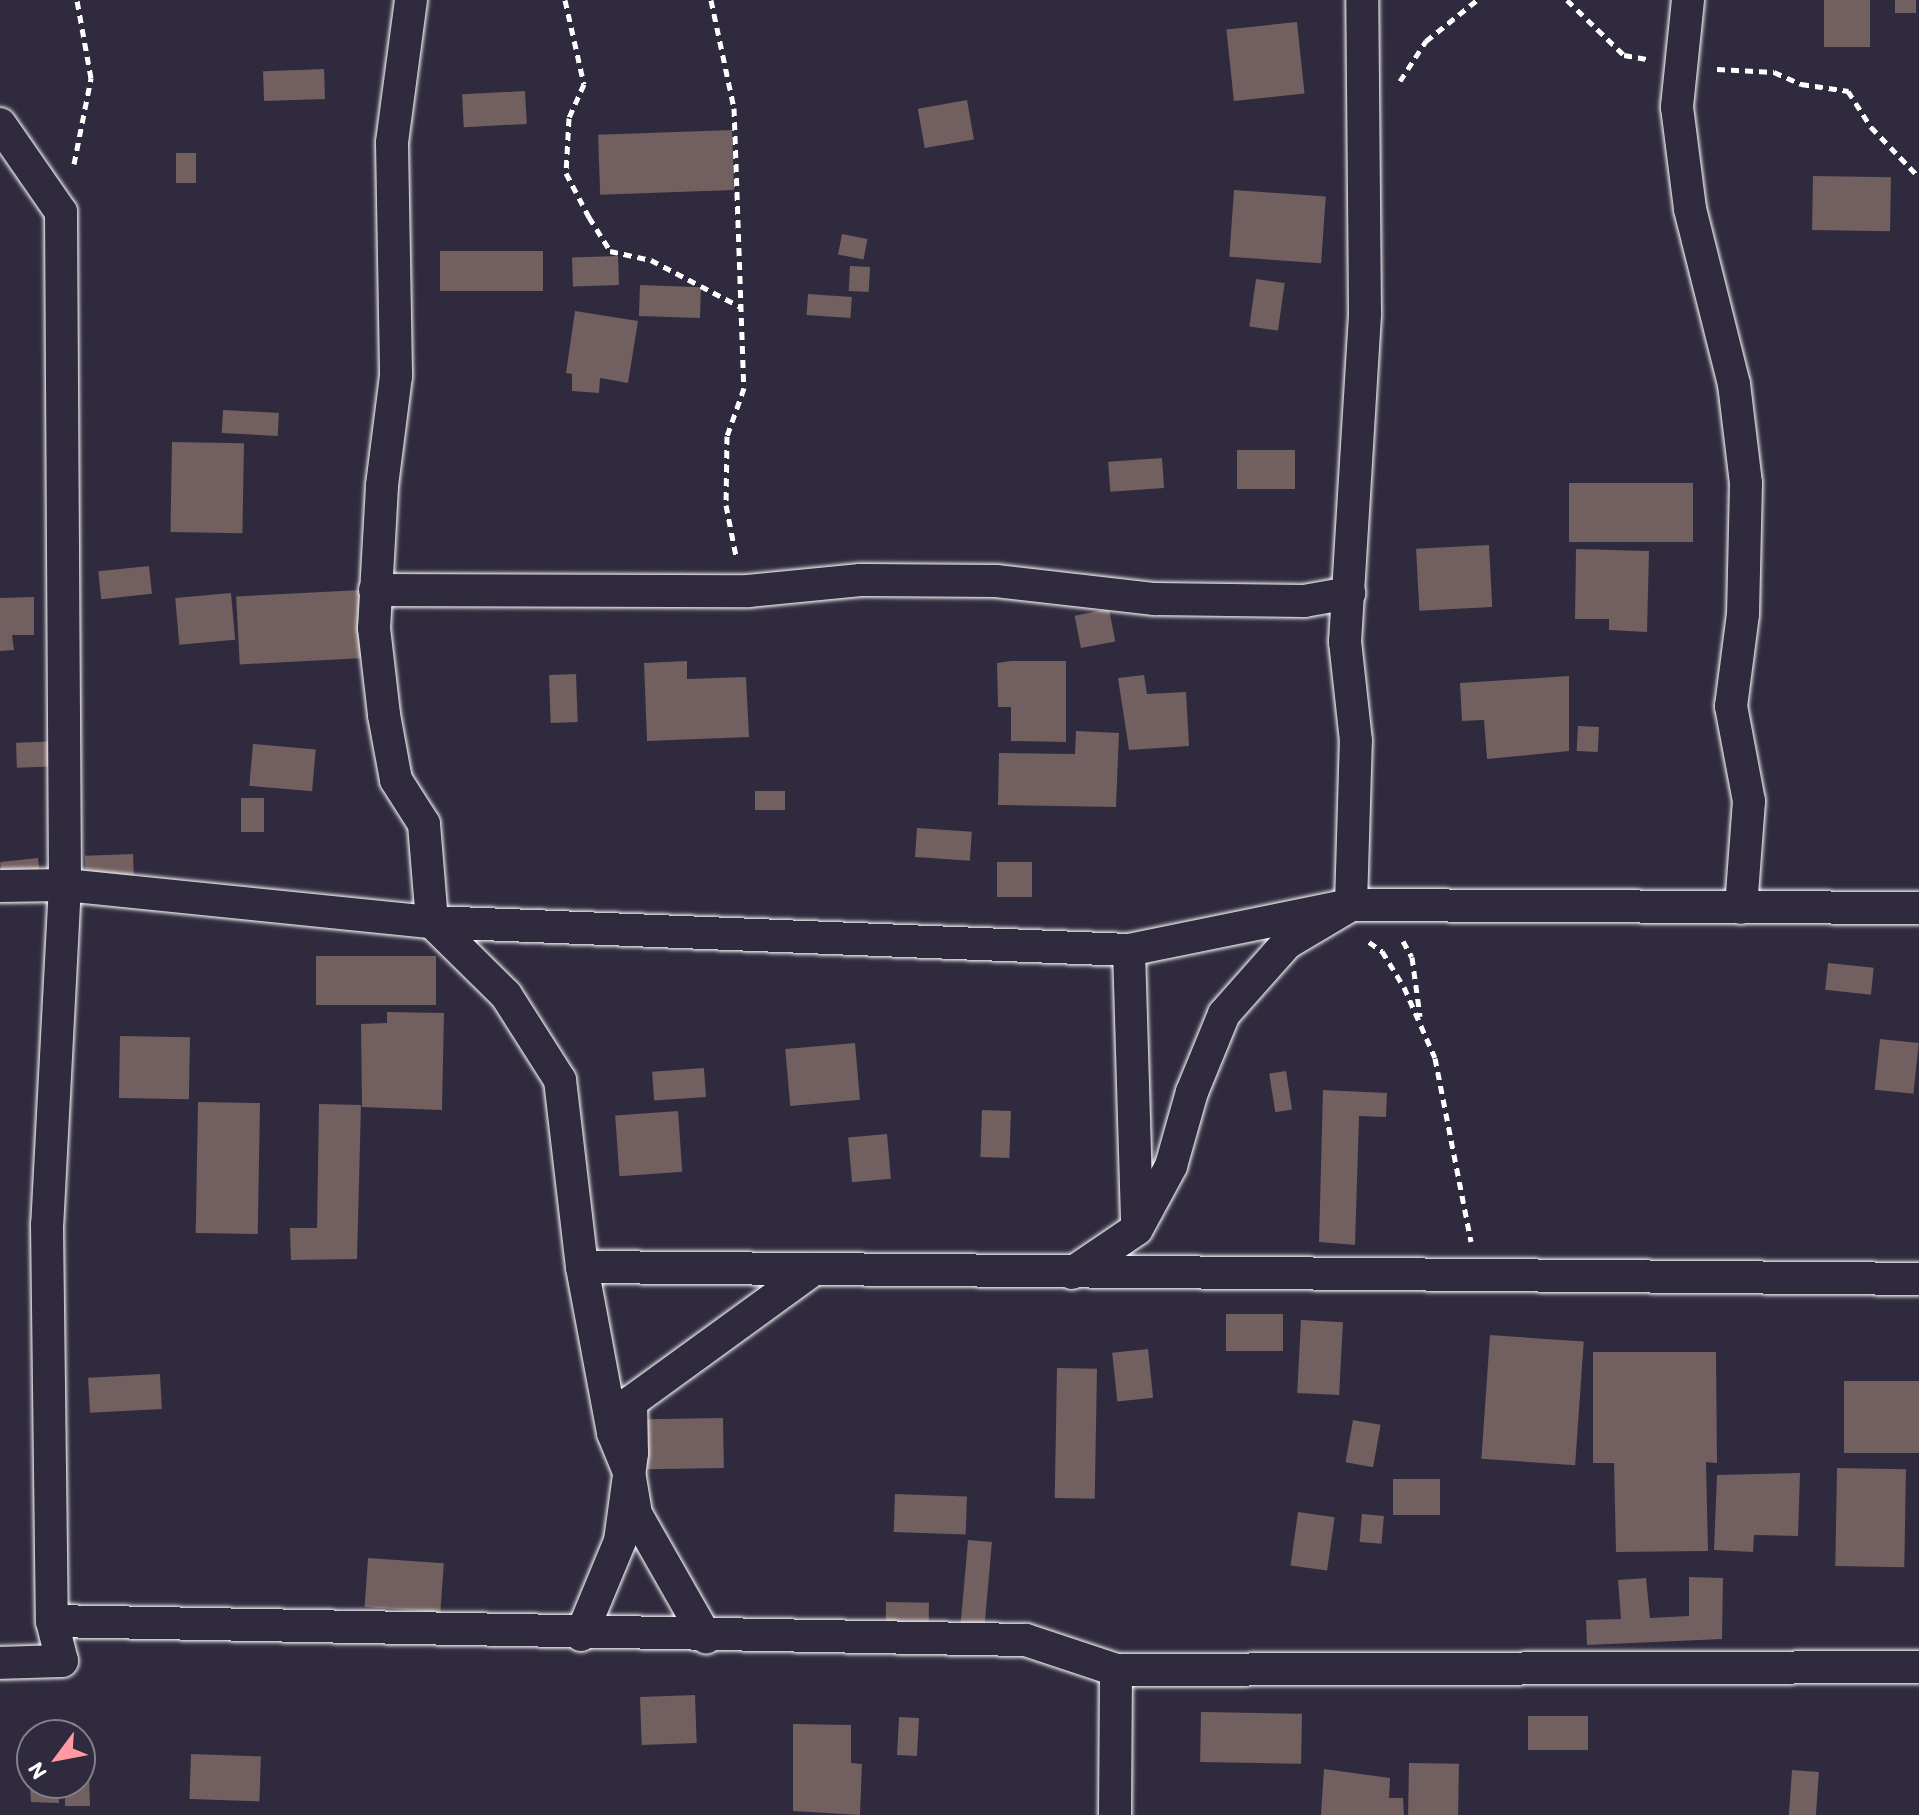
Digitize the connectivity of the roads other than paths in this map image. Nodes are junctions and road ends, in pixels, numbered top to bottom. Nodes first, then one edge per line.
1 (411, 0) edge
2 (1362, 0) edge
3 (1688, 0) edge
4 (0, 124) edge
5 (375, 590) junction
6 (1349, 593) junction
7 (65, 885) junction
8 (0, 886) edge
9 (1741, 908) junction
10 (1919, 908) edge
11 (1341, 911) junction
12 (432, 922) junction
13 (1129, 950) junction
14 (1137, 1229) junction
15 (582, 1267) junction
16 (813, 1270) junction
17 (1072, 1273) junction
18 (1136, 1273) junction
19 (1919, 1279) edge
20 (629, 1472) junction
21 (52, 1621) junction
22 (581, 1635) junction
23 (706, 1637) junction
24 (0, 1663) edge
25 (1919, 1667) edge
26 (1116, 1670) junction
27 (1115, 1815) edge

1 - 5 street
2 - 6 street
3 - 9 street
4 - 7 street
5 - 6 street
5 - 12 street
6 - 11 street
7 - 8 street
7 - 12 street
7 - 21 street
9 - 10 street
9 - 11 street
11 - 13 street
11 - 14 street
12 - 13 street
12 - 15 street
13 - 14 street
14 - 17 street
14 - 18 street
15 - 16 street
15 - 20 street
16 - 17 street
16 - 20 street
17 - 18 street
18 - 19 street
20 - 22 street
20 - 23 street
21 - 22 street
21 - 24 street
22 - 23 street
23 - 26 street
25 - 26 street
26 - 27 street

